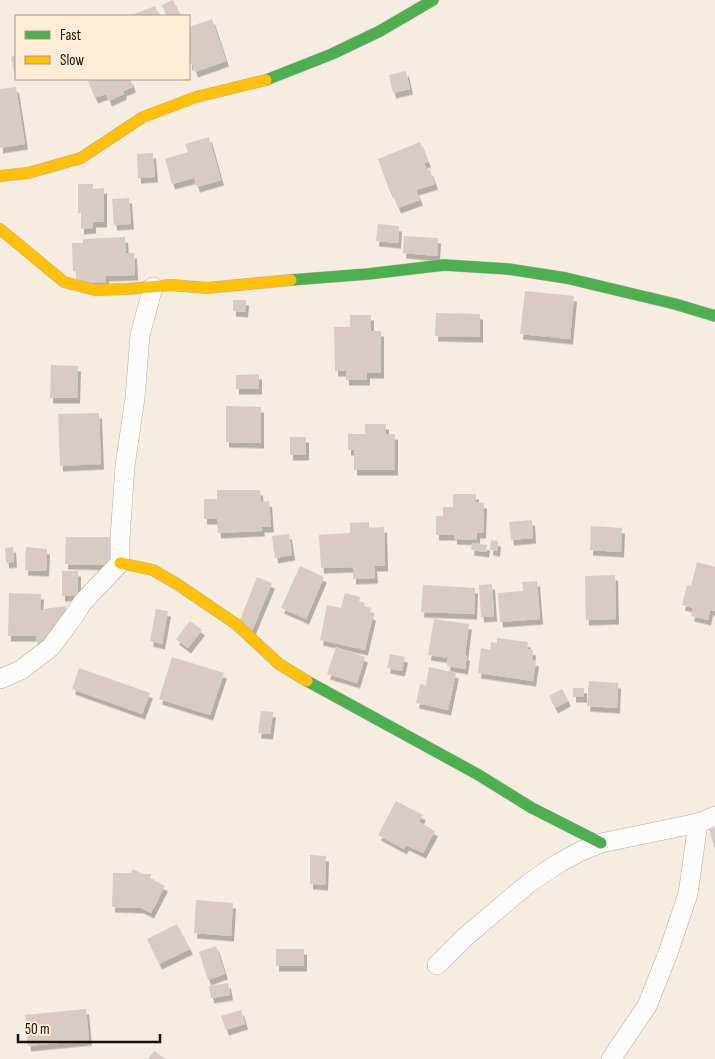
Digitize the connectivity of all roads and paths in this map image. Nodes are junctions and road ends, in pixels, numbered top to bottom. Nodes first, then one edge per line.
1 (433, 0) edge
2 (0, 176) edge
3 (0, 229) edge
4 (153, 287) junction
5 (715, 316) edge
6 (120, 563) junction
7 (0, 679) edge
8 (707, 820) edge
9 (602, 843) junction
10 (437, 965) dead end
11 (611, 1059) edge

1 - 2 street
3 - 4 street
4 - 5 street
4 - 6 street
6 - 7 street
6 - 9 street
8 - 9 street
8 - 11 street
9 - 10 street

